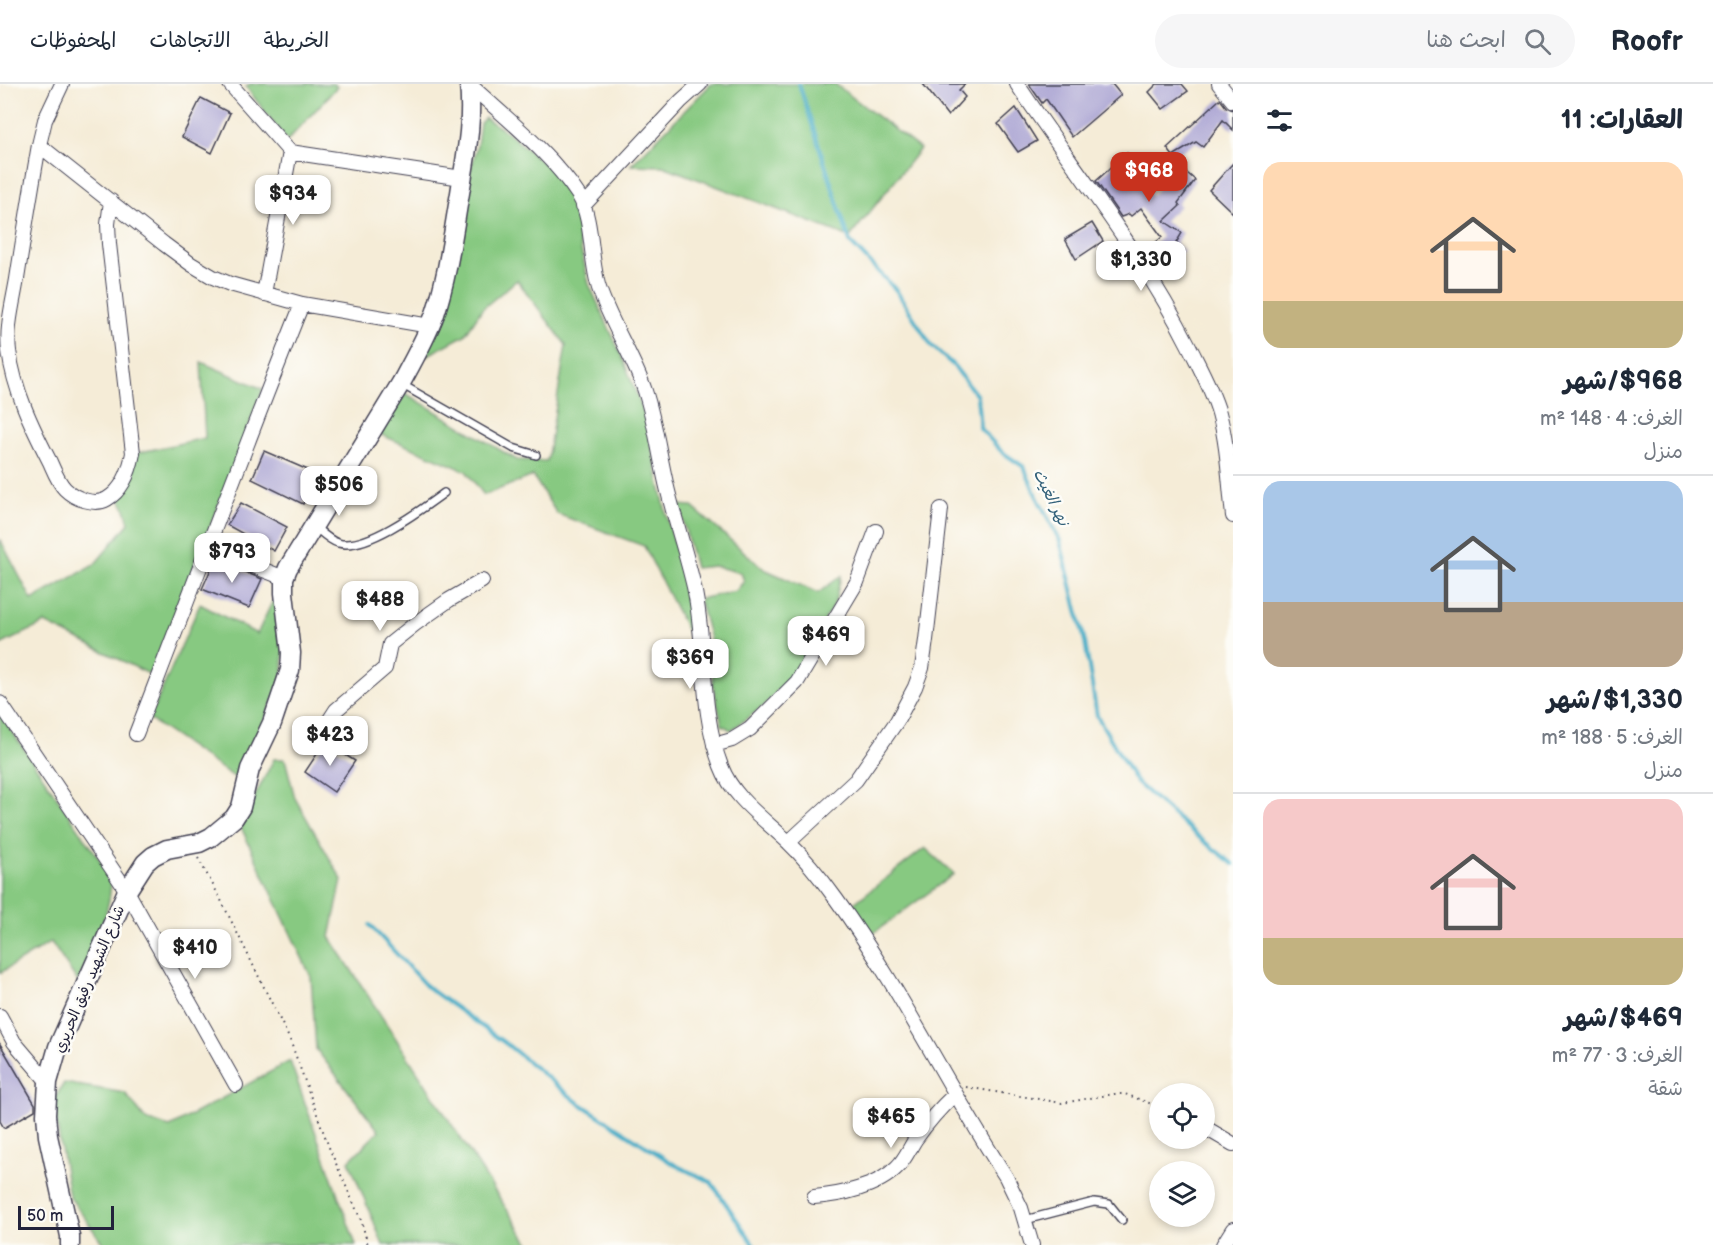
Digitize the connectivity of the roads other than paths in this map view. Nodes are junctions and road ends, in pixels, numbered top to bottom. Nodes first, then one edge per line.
1 (62, 84) edge
2 (230, 84) edge
3 (469, 84) edge
4 (700, 84) edge
5 (1017, 84) edge
6 (1219, 84) edge
7 (1233, 101) edge
8 (39, 145) junction
9 (290, 152) junction
10 (462, 178) junction
11 (111, 201) junction
12 (583, 206) junction
13 (264, 294) junction
14 (302, 303) junction
15 (430, 326) junction
16 (401, 383) junction
17 (536, 455) dead end
18 (444, 493) dead end
19 (941, 508) dead end
20 (1233, 516) edge
21 (312, 526) junction
22 (876, 531) dead end
23 (208, 548) junction
24 (284, 578) junction
25 (482, 581) dead end
26 (0, 704) edge
27 (326, 727) dead end
28 (136, 734) dead end
29 (714, 745) junction
30 (789, 842) junction
31 (127, 891) junction
32 (0, 1016) edge
33 (48, 1082) junction
34 (236, 1085) dead end
35 (952, 1089) junction
36 (1215, 1133) edge
37 (1233, 1144) edge
38 (814, 1197) dead end
39 (1122, 1220) dead end
40 (1025, 1221) junction
41 (1233, 1229) edge
42 (73, 1242) edge
43 (1032, 1245) edge
44 (1223, 1245) edge

1 - 8 street
2 - 9 street
3 - 10 street
3 - 12 street
4 - 12 street
5 - 20 street
6 - 7 street
8 - 11 street
8 - 11 street
9 - 10 street
9 - 13 street
10 - 15 street
11 - 13 street
12 - 29 street
13 - 14 street
14 - 15 street
14 - 23 street
15 - 16 street
16 - 17 lane
16 - 21 street
18 - 21 lane
19 - 30 street
21 - 24 street
22 - 29 street
23 - 24 street
23 - 28 street
24 - 31 street, شارع الشهيد رفيق الحريري
25 - 27 street
26 - 31 street
29 - 30 street
30 - 35 street
31 - 33 street, شارع الشهيد رفيق الحريري
31 - 34 street
32 - 33 street
33 - 42 street, شارع الشهيد رفيق الحريري
35 - 38 street
35 - 40 street
36 - 37 street
39 - 40 lane
40 - 43 street
41 - 44 street

